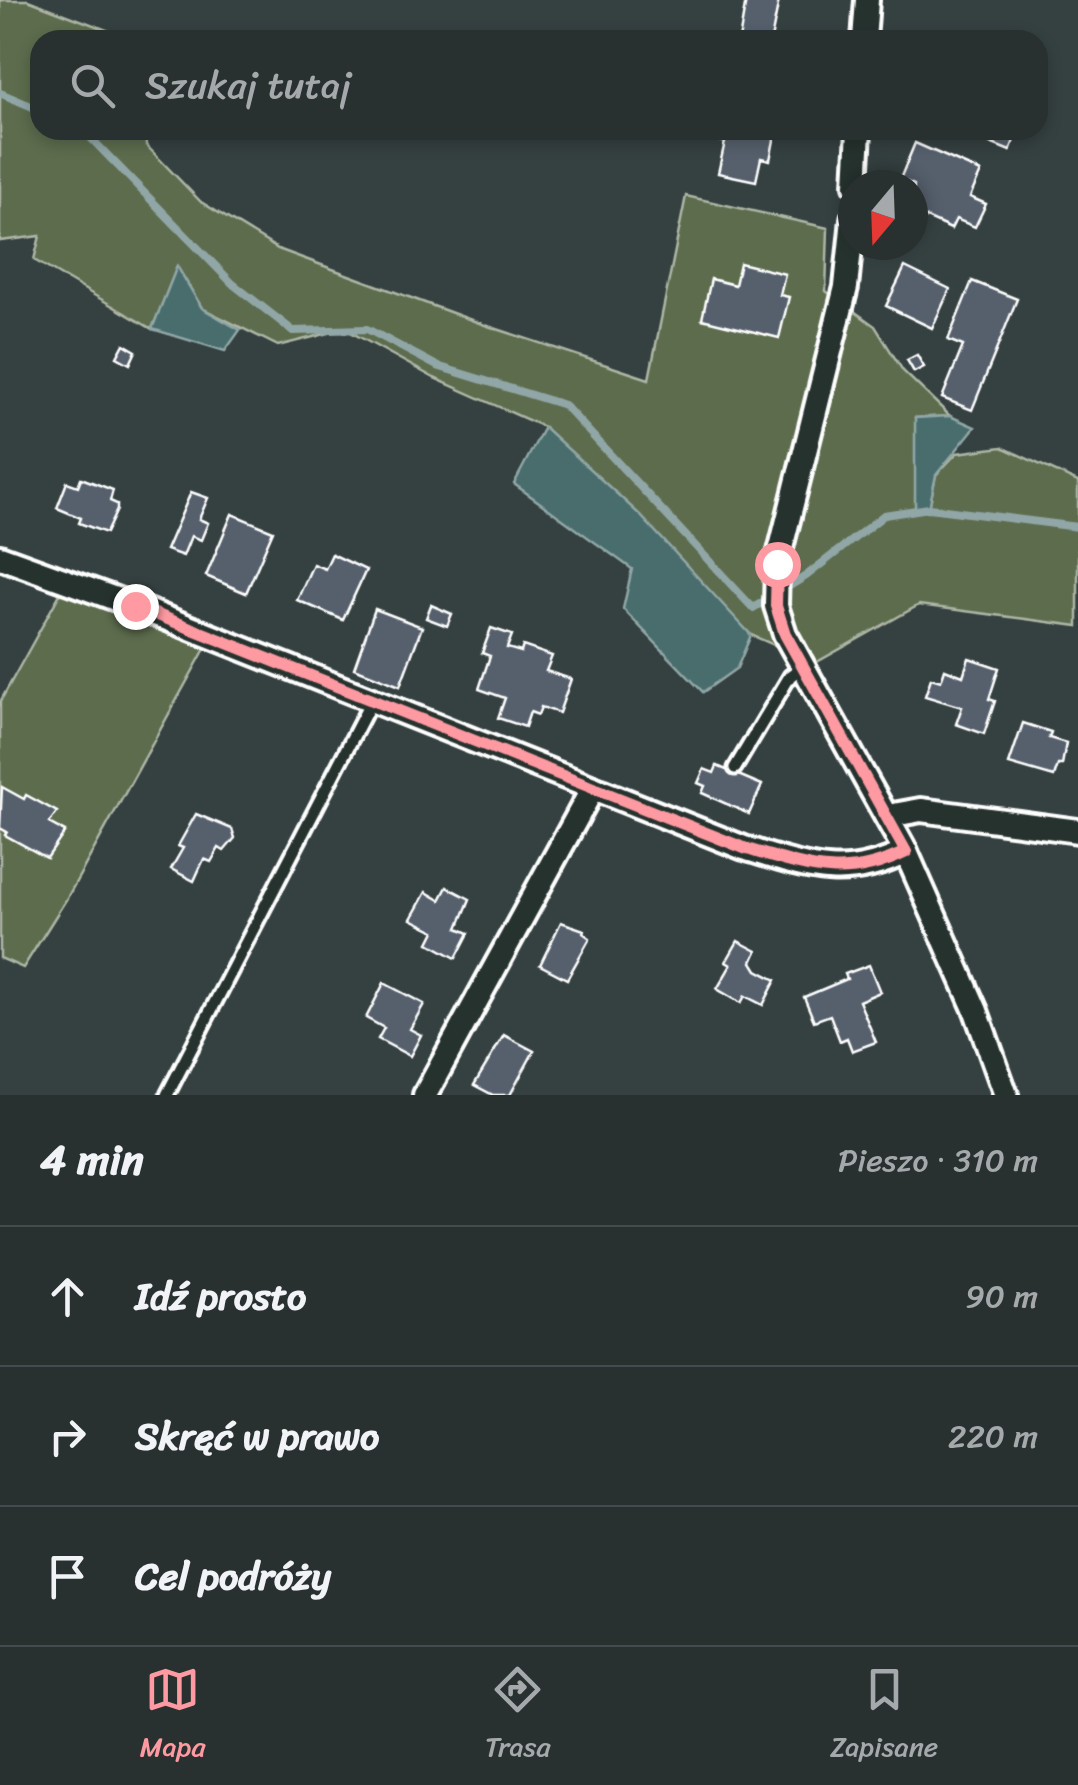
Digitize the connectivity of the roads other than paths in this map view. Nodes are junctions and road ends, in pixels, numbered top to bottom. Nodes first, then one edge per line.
1 (867, 0) edge
2 (865, 30) edge
3 (858, 140) edge
4 (857, 170) edge
5 (849, 260) edge
6 (0, 557) edge
7 (804, 666) junction
8 (372, 700) junction
9 (736, 768) dead end
10 (592, 788) junction
11 (888, 816) junction
12 (1078, 831) edge
13 (906, 852) junction
14 (167, 1095) edge
15 (425, 1095) edge
16 (1006, 1095) edge

1 - 2 street
3 - 4 street
5 - 7 street
6 - 8 street
7 - 9 lane
7 - 11 street
8 - 10 street
8 - 14 lane
10 - 13 street
10 - 15 street
11 - 12 street
11 - 13 street
13 - 16 street

